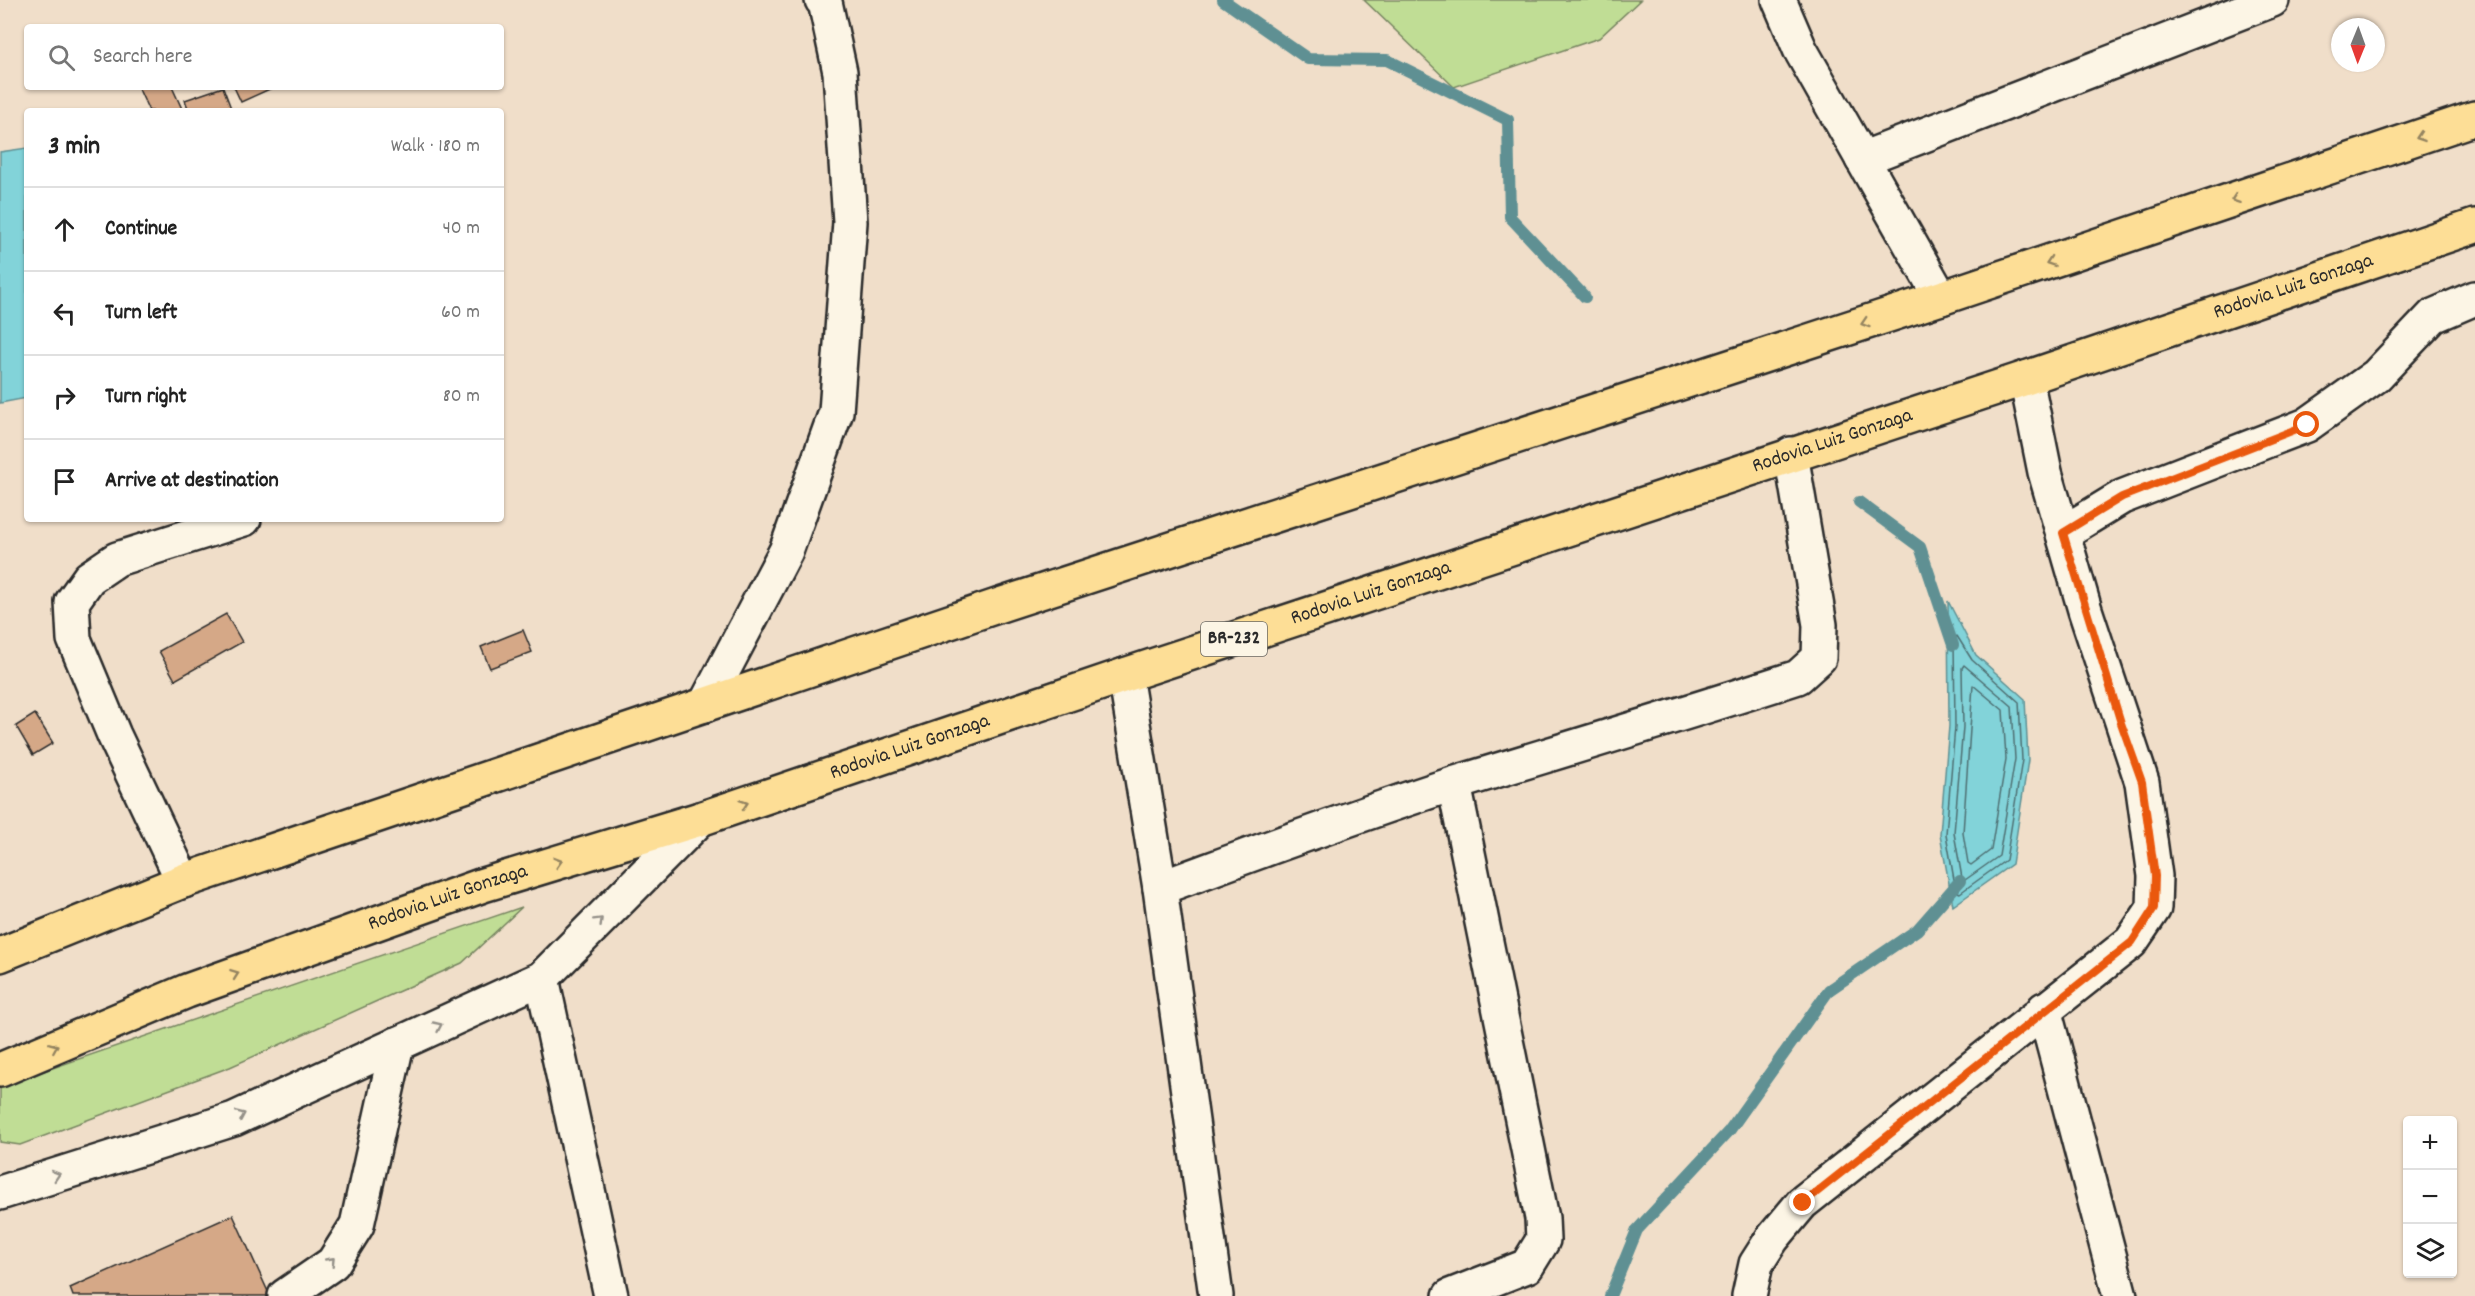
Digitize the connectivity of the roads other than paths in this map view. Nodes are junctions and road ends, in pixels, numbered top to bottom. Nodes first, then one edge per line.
1 (822, 0) edge
2 (1779, 0) edge
3 (2272, 0) edge
4 (2475, 118) edge
5 (1862, 159) junction
6 (2475, 226) edge
7 (1941, 298) junction
8 (2475, 298) edge
9 (2026, 378) junction
10 (1791, 454) junction
11 (234, 522) edge
12 (2063, 533) junction
13 (1125, 675) junction
14 (705, 705) junction
15 (1454, 784) junction
16 (700, 819) junction
17 (183, 881) junction
18 (1160, 888) junction
19 (0, 955) edge
20 (542, 978) junction
21 (2044, 1009) junction
22 (397, 1044) junction
23 (0, 1070) edge
24 (0, 1193) edge
25 (285, 1296) edge
26 (611, 1296) edge
27 (1216, 1296) edge
28 (1450, 1296) edge
29 (1749, 1296) edge
30 (2120, 1296) edge

1 - 14 street
2 - 5 street
3 - 5 street
4 -> 7 highway
5 - 7 street
6 - 9 highway, Rodovia Luiz Gonzaga / BR-232
7 -> 14 highway
8 - 12 street
9 - 10 highway, Rodovia Luiz Gonzaga / BR-232
9 - 12 street
10 - 13 highway, Rodovia Luiz Gonzaga / BR-232
10 - 15 street
11 - 17 street
12 - 21 street
16 -> 13 highway, Rodovia Luiz Gonzaga / BR-232
13 - 18 street
14 - 17 highway
15 - 18 street
15 - 28 street
20 -> 16 street
23 -> 16 highway, Rodovia Luiz Gonzaga / BR-232
17 - 19 highway
18 - 27 street
22 -> 20 street
20 - 26 street
21 - 29 street
21 - 30 street
24 -> 22 street
25 -> 22 street

